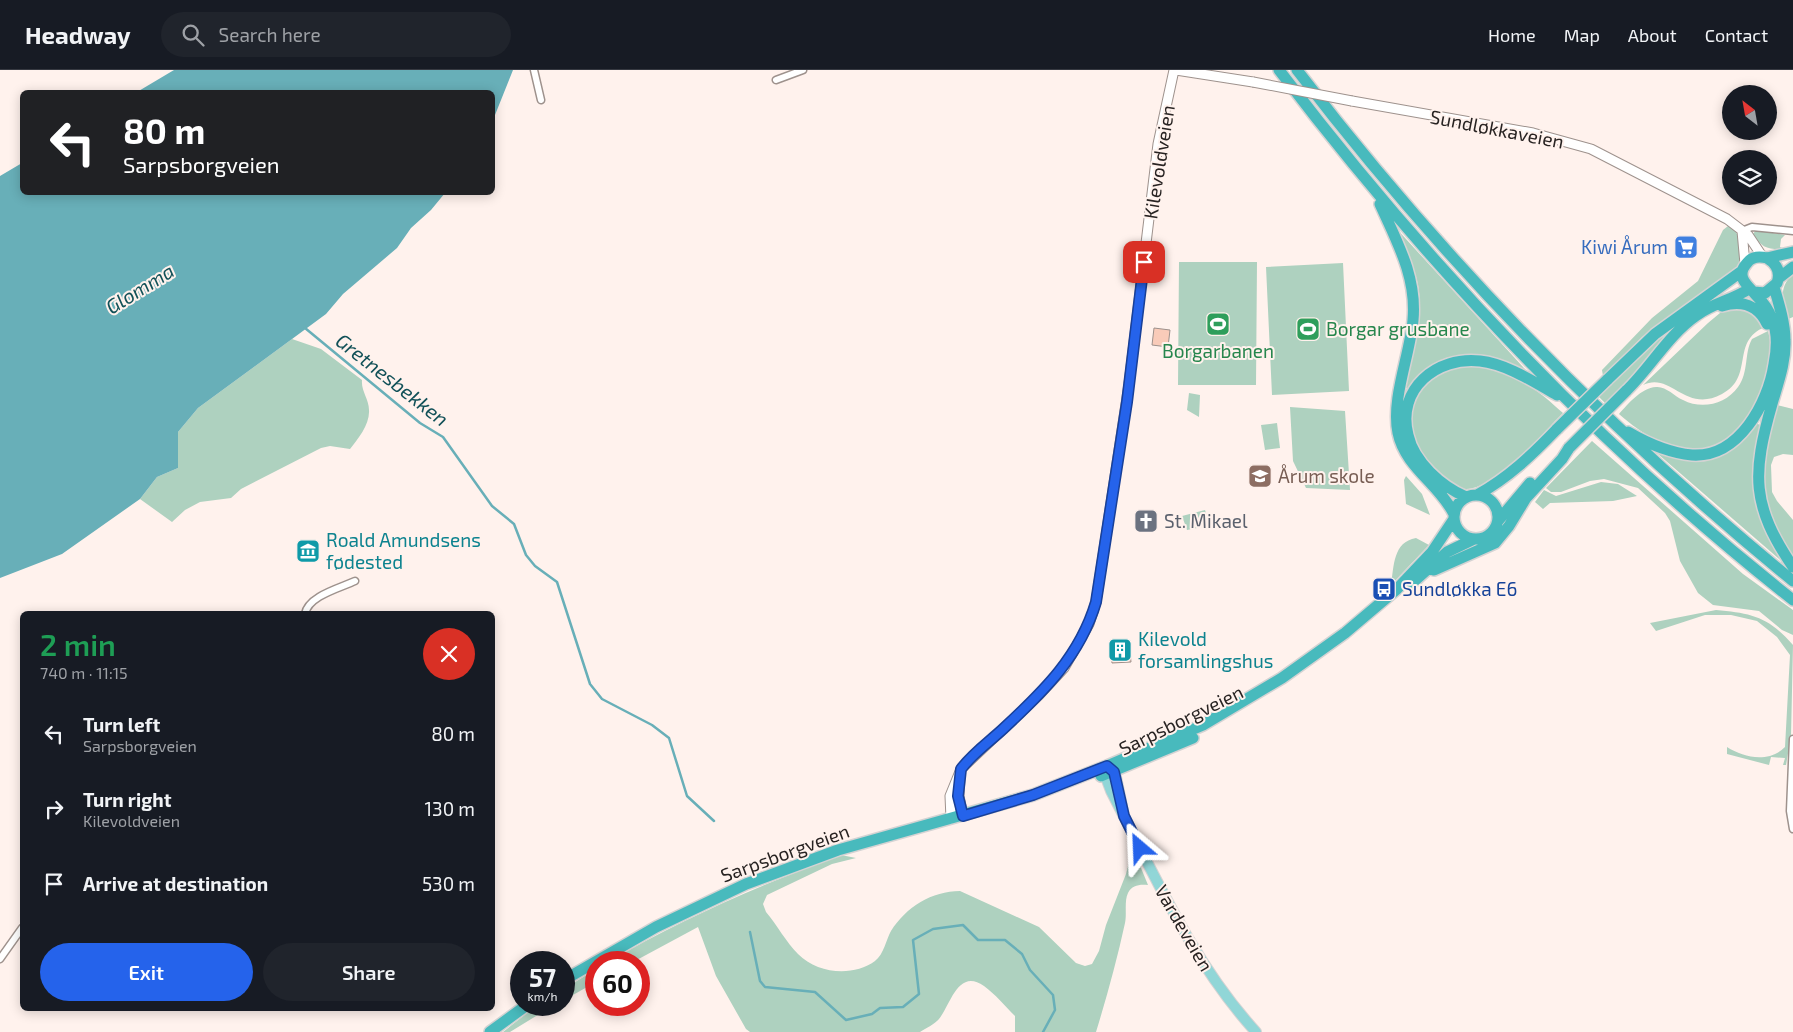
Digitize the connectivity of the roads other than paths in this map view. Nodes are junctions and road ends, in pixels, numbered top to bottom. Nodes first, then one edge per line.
1 (534, 70) edge
2 (803, 70) edge
3 (1175, 70) edge
4 (1279, 70) edge
5 (1297, 70) edge
6 (776, 80) dead end
7 (541, 100) dead end
8 (1372, 189) junction
9 (1742, 231) junction
10 (1793, 231) edge
11 (1793, 252) edge
12 (1765, 257) junction
13 (1793, 267) edge
14 (1744, 268) junction
15 (1776, 283) junction
16 (1751, 291) junction
17 (1696, 315) junction
18 (1776, 346) junction
19 (1568, 402) junction
20 (1615, 425) junction
21 (1569, 448) junction
22 (1471, 496) junction
23 (1454, 516) junction
24 (1498, 521) junction
25 (1474, 539) junction
26 (1793, 567) edge
27 (355, 581) dead end
28 (1793, 581) edge
29 (1404, 591) junction
30 (1793, 600) edge
31 (306, 611) edge
32 (1793, 739) edge
33 (1792, 766) edge
34 (961, 769) junction
35 (1109, 771) junction
36 (963, 816) junction
37 (951, 819) junction
38 (1793, 830) edge
39 (20, 931) edge
40 (0, 959) edge
41 (575, 974) edge
42 (512, 1016) edge
43 (490, 1032) edge
44 (1256, 1032) edge

1 - 7 street
2 - 6 street
3 - 9 street, Sundløkkaveien, bridge
3 - 34 street, Kilevoldveien
4 - 8 highway
5 - 20 highway
8 - 19 highway
8 - 23 highway
9 - 10 street
9 - 12 street, Sundløkkaveien
9 - 14 street
11 - 12 highway
12 - 14 highway
12 - 15 highway
13 - 15 highway
14 - 16 highway
14 - 22 highway, bridge
15 - 16 highway
15 - 26 highway
16 - 17 highway
16 - 18 highway
17 - 18 highway
17 - 21 highway, bridge
18 - 20 highway
19 - 22 highway
19 - 30 highway
20 - 28 highway
21 - 24 highway
21 - 29 highway
22 - 23 highway
22 - 24 highway
23 - 25 highway
23 - 35 highway, Sarpsborgveien
24 - 25 highway
25 - 29 highway, Sarpsborgveien
27 - 31 street
29 - 35 highway, Sarpsborgveien
32 - 33 street
33 - 38 street
34 - 36 street
34 - 37 street, Kilevoldveien
35 - 36 highway, Sarpsborgveien
35 - 44 main road, Vardeveien
36 - 37 highway, Sarpsborgveien
37 - 41 highway, Sarpsborgveien
39 - 40 street
42 - 43 highway

